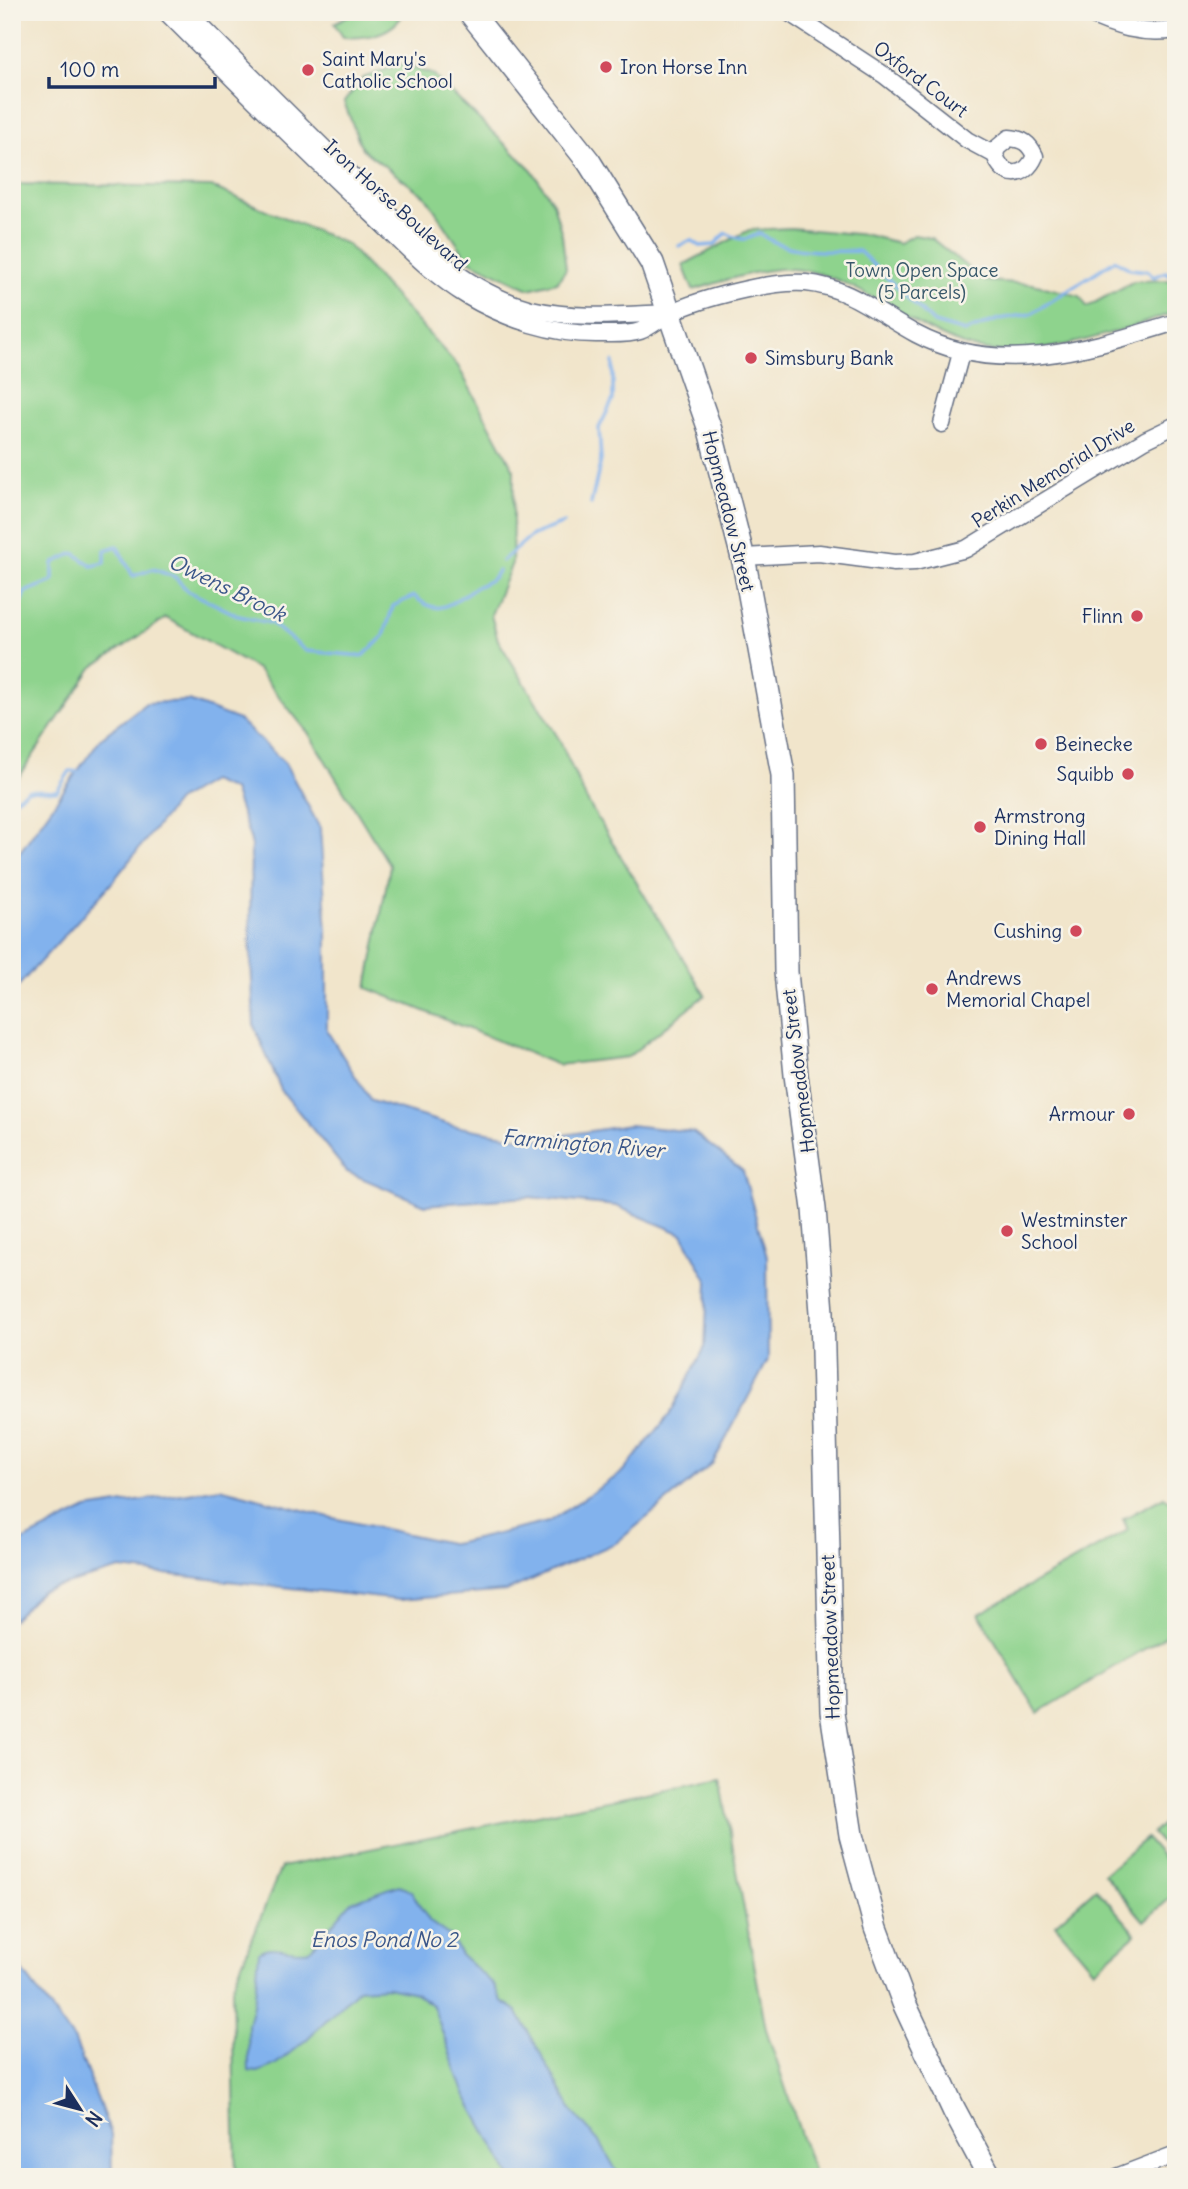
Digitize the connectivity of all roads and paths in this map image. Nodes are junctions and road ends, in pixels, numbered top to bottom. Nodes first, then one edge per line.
1 (166, 12) edge
2 (187, 12) edge
3 (470, 12) edge
4 (788, 12) edge
5 (1084, 12) edge
6 (1176, 30) edge
7 (995, 155) dead end
8 (672, 313) junction
9 (1176, 322) edge
10 (961, 353) junction
11 (942, 424) dead end
12 (1176, 425) edge
13 (743, 557) junction
14 (1176, 2154) edge
15 (990, 2177) edge
16 (1116, 2177) edge

1 - 8 street, Iron Horse Boulevard
2 - 8 street, Iron Horse Boulevard
3 - 8 highway, Hopmeadow Street
4 - 7 street, Oxford Court
5 - 6 street
8 - 10 street
8 - 13 highway, Hopmeadow Street
9 - 10 street
10 - 11 street
12 - 13 street, Perkin Memorial Drive
13 - 15 highway, Hopmeadow Street
14 - 16 street

